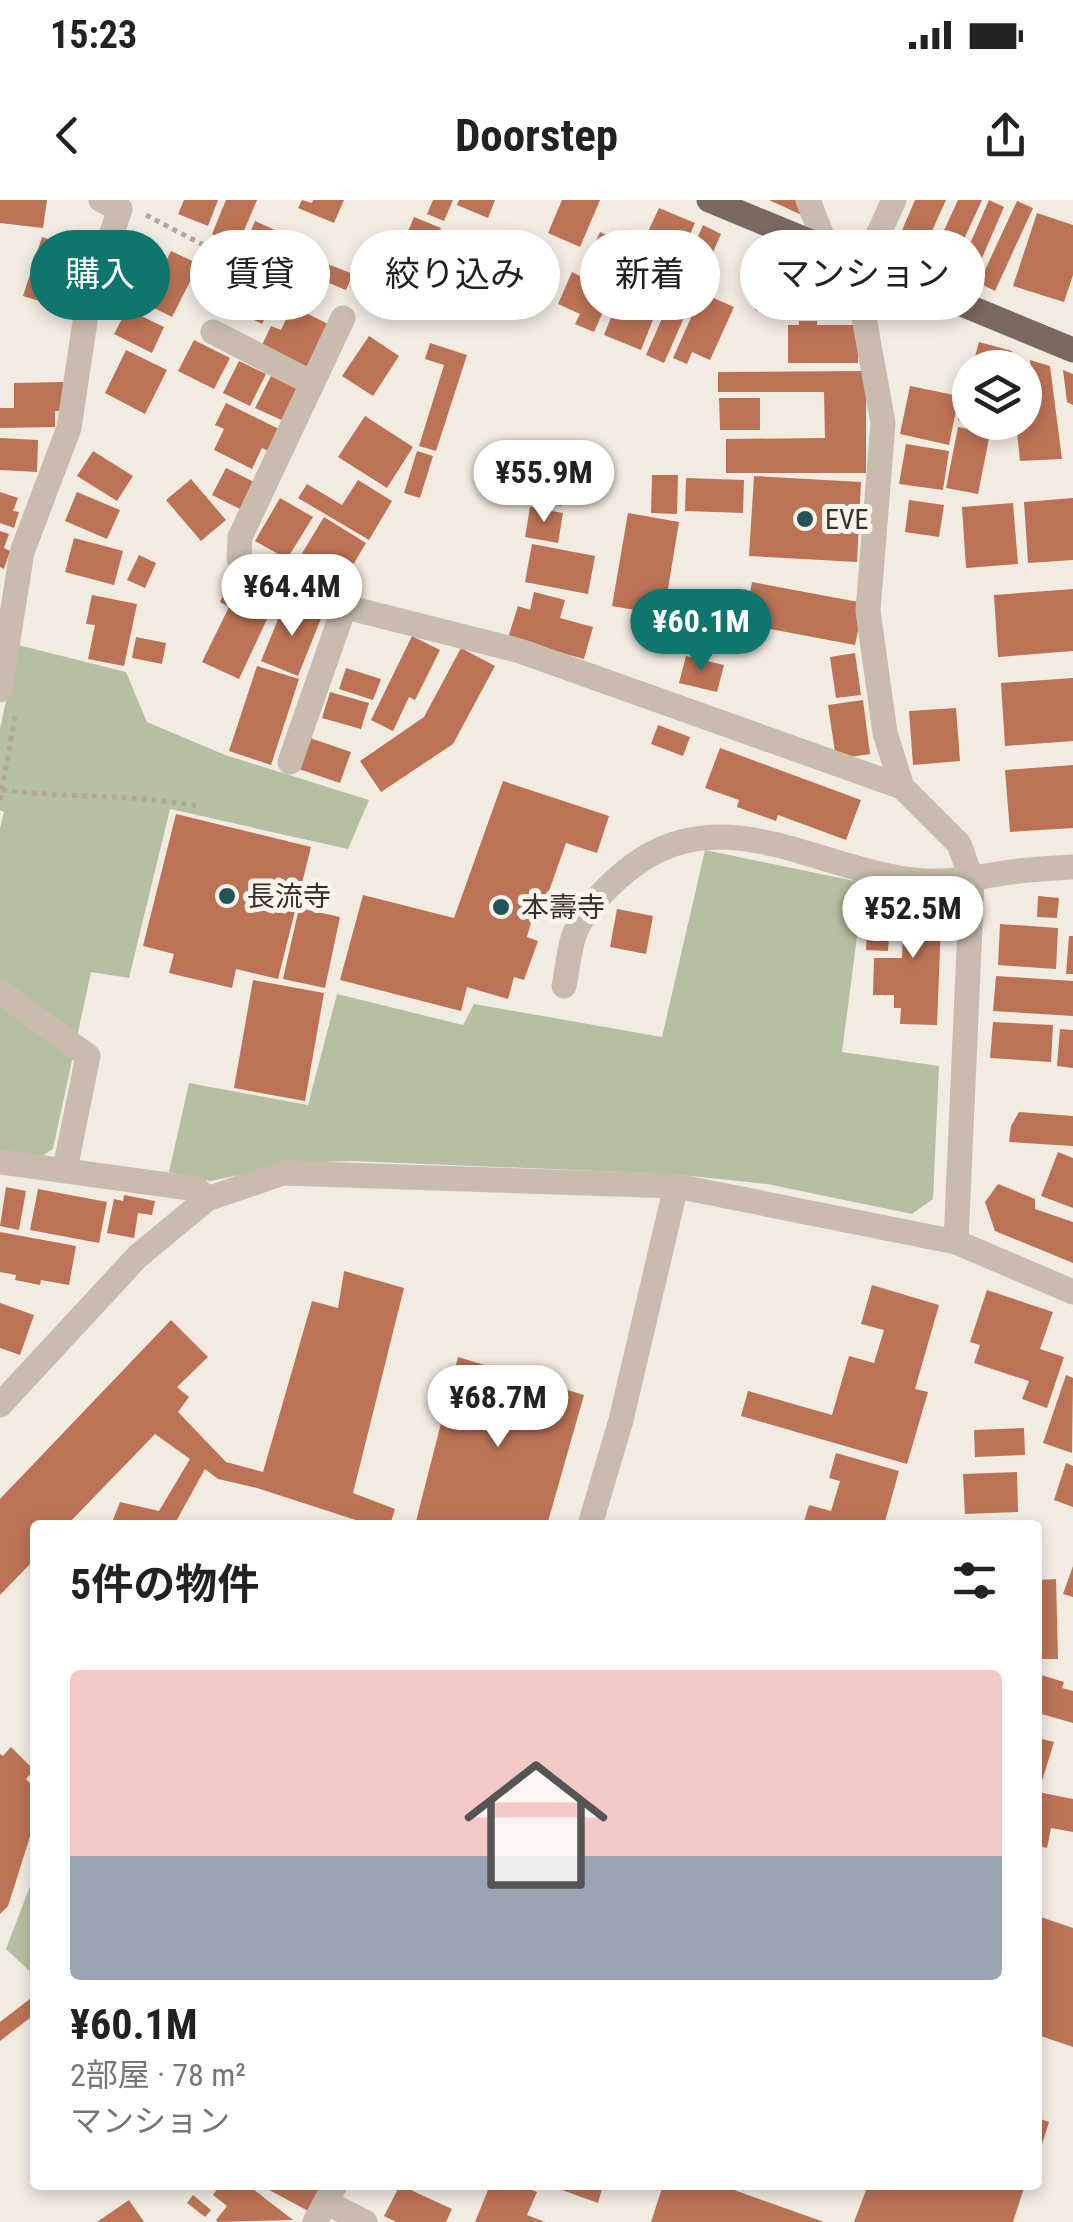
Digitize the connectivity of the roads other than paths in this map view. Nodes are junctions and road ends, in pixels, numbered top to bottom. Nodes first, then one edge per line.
1 (709, 200) edge
2 (808, 200) edge
3 (894, 200) edge
4 (111, 205) edge
5 (779, 230) edge
6 (821, 230) edge
7 (881, 230) edge
8 (985, 313) edge
9 (343, 318) road end
10 (865, 320) edge
11 (213, 332) dead end
12 (1073, 350) edge
13 (312, 382) junction
14 (344, 608) junction
15 (8, 695) edge
16 (290, 762) dead end
17 (902, 786) junction
18 (1073, 867) edge
19 (972, 880) junction
20 (564, 986) dead end
21 (0, 992) edge
22 (0, 1162) edge
23 (64, 1169) junction
24 (676, 1186) junction
25 (207, 1200) junction
26 (956, 1242) junction
27 (1073, 1292) edge
28 (0, 1405) edge
29 (591, 1520) edge
30 (325, 2203) edge
31 (365, 2222) edge

1 - 5 main road
2 - 6 street
3 - 7 street
4 - 15 street
8 - 12 main road
9 - 13 street
10 - 17 street
11 - 13 street
13 - 14 street
14 - 16 street
14 - 17 street
17 - 19 street
18 - 19 street
19 - 20 street
19 - 26 street
21 - 23 street
22 - 23 street
23 - 25 street
24 - 25 street
24 - 26 street
24 - 29 street
25 - 28 street
26 - 27 street
30 - 31 street

